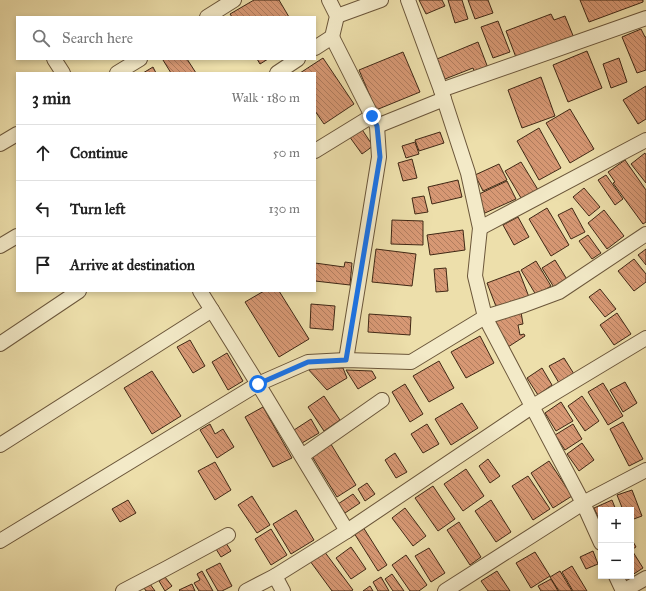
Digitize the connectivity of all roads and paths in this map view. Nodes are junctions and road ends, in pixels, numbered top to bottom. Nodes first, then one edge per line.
1 (234, 0) edge
2 (329, 0) edge
3 (381, 0) edge
4 (408, 0) edge
5 (209, 16) edge
6 (338, 16) junction
7 (646, 18) edge
8 (332, 37) junction
9 (316, 47) edge
10 (55, 60) edge
11 (138, 60) edge
12 (296, 60) edge
13 (62, 72) edge
14 (119, 72) edge
15 (278, 72) edge
16 (442, 95) junction
17 (374, 121) junction
18 (16, 135) edge
19 (646, 140) edge
20 (0, 144) edge
21 (316, 150) edge
22 (480, 228) junction
23 (646, 234) edge
24 (16, 237) edge
25 (0, 246) edge
26 (78, 292) edge
27 (201, 292) edge
28 (212, 310) junction
29 (485, 317) junction
30 (646, 338) edge
31 (0, 344) edge
32 (346, 360) junction
33 (258, 384) junction
34 (382, 400) dead end
35 (533, 406) junction
36 (0, 445) edge
37 (302, 456) junction
38 (646, 470) edge
39 (583, 503) junction
40 (347, 531) junction
41 (228, 535) dead end
42 (598, 536) edge
43 (0, 541) edge
44 (275, 576) junction
45 (646, 578) edge
46 (617, 579) edge
47 (123, 591) edge
48 (246, 591) edge
49 (283, 591) edge
50 (445, 591) edge
51 (623, 591) edge

1 - 5 street
2 - 6 street
3 - 6 street
4 - 16 street
6 - 8 street
7 - 16 street
8 - 9 street
8 - 17 street
10 - 13 street
11 - 14 street
12 - 15 street
16 - 17 street
16 - 22 street
17 - 21 street
17 - 32 street
18 - 20 street
19 - 22 street
22 - 29 street
23 - 29 street
24 - 25 street
26 - 31 street
27 - 28 street
28 - 33 street
28 - 36 street
29 - 32 street
29 - 35 street
30 - 35 street
32 - 33 street
33 - 37 street
33 - 43 street
34 - 37 street
35 - 39 street
35 - 40 street
37 - 40 street
38 - 39 street
39 - 42 street
39 - 50 street
40 - 44 street
41 - 47 street
44 - 48 street
44 - 49 street
45 - 51 street
46 - 51 street

